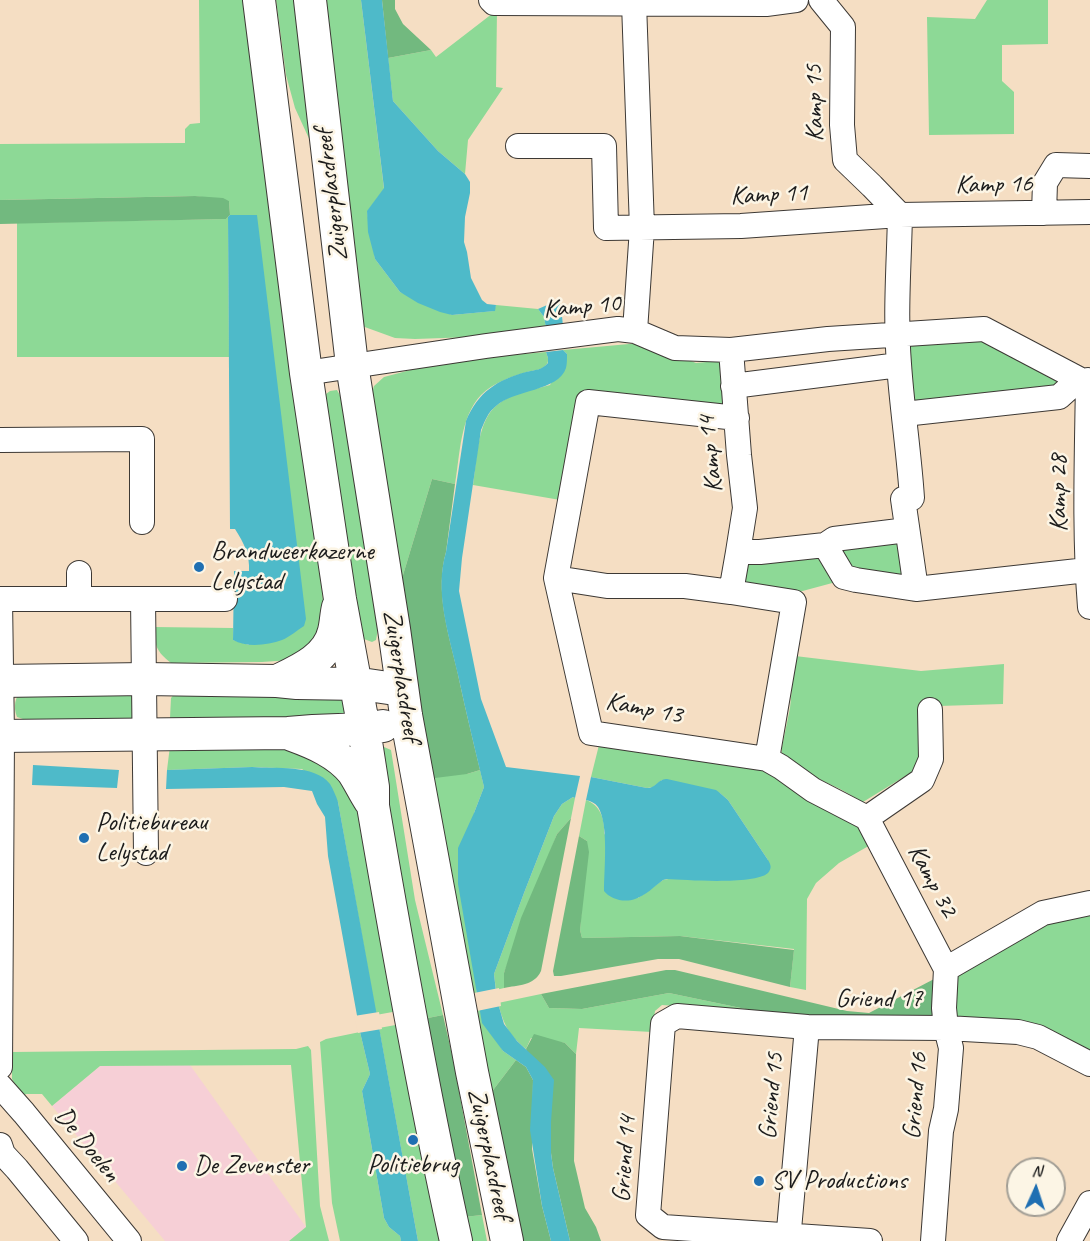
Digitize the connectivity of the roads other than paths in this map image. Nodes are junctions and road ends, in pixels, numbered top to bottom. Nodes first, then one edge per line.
1 (259, 0) edge
2 (309, 0) edge
3 (491, 0) edge
4 (796, 0) edge
5 (821, 0) edge
6 (597, 1) edge
7 (634, 3) junction
8 (518, 146) dead end
9 (1090, 166) edge
10 (1090, 212) edge
11 (1044, 213) junction
12 (900, 215) junction
13 (642, 228) junction
14 (635, 331) junction
15 (897, 334) junction
16 (731, 350) junction
17 (352, 365) junction
18 (899, 365) junction
19 (306, 373) junction
20 (733, 387) junction
21 (1087, 397) edge
22 (904, 414) junction
23 (737, 418) junction
24 (0, 440) edge
25 (142, 522) dead end
26 (907, 530) junction
27 (825, 545) junction
28 (738, 552) junction
29 (1087, 570) junction
30 (78, 573) dead end
31 (556, 578) junction
32 (916, 589) junction
33 (731, 591) junction
34 (0, 599) edge
35 (79, 599) junction
36 (143, 599) junction
37 (225, 599) dead end
38 (340, 599) junction
39 (1090, 607) edge
40 (145, 679) junction
41 (1, 681) edge
42 (276, 681) junction
43 (355, 684) junction
44 (404, 702) junction
45 (930, 710) dead end
46 (364, 729) junction
47 (288, 733) junction
48 (145, 734) junction
49 (1, 736) edge
50 (767, 759) junction
51 (373, 806) junction
52 (867, 818) junction
53 (146, 853) dead end
54 (1090, 903) edge
55 (946, 969) junction
56 (663, 1024) joint
57 (807, 1027) junction
58 (946, 1028) junction
59 (1090, 1064) edge
60 (0, 1067) edge
61 (0, 1086) edge
62 (0, 1145) edge
63 (1090, 1203) edge
64 (788, 1239) edge
65 (76, 1241) edge
66 (129, 1241) edge
67 (456, 1241) edge
68 (507, 1241) edge
69 (870, 1241) edge
70 (933, 1241) edge
71 (1069, 1241) edge

1 - 19 main road, Zuigerplasdreef
2 - 17 main road, Zuigerplasdreef
3 - 6 street
4 - 7 street
5 - 12 street, Kamp 15
6 - 7 street
7 - 13 street
8 - 13 street, Kamp 11
9 - 11 street
10 - 11 street, Kamp 16
11 - 12 street, Kamp 16
12 - 13 street, Kamp 11
12 - 15 street
13 - 14 street
14 - 16 street, Kamp 10
14 - 17 street, Kamp 10
15 - 16 street, Kamp 10
15 - 18 street
15 - 21 street, Kamp 10
16 - 20 street, Kamp 14
17 - 19 street, Kamp 10
17 - 44 main road, Zuigerplasdreef
18 - 20 street
18 - 22 street
19 - 38 main road, Zuigerplasdreef
20 - 23 street, Kamp 14
21 - 22 street
21 - 29 street, Kamp 28
22 - 26 street
23 - 28 street, Kamp 14
23 - 31 street, Kamp 13
24 - 25 street
26 - 27 street
26 - 32 street
27 - 28 street
27 - 32 street
28 - 33 street, Kamp 14
29 - 32 street
29 - 39 street, Kamp 28
30 - 35 street
31 - 33 street
31 - 50 street, Kamp 13
33 - 50 street
34 - 35 street
34 - 41 street
35 - 36 street
36 - 37 street
36 - 40 street
38 - 42 main road
38 - 43 main road, Zuigerplasdreef
40 - 41 main road
40 - 42 main road
40 - 48 street
41 - 49 street
42 - 43 main road
43 - 44 main road
43 - 46 main road, Zuigerplasdreef
44 - 46 main road
44 - 68 main road, Zuigerplasdreef
45 - 52 street
46 - 47 main road
46 - 51 main road, Zuigerplasdreef
47 - 48 main road
47 - 51 main road
48 - 49 main road
48 - 53 street
49 - 60 street
50 - 52 street, Kamp 13
51 - 67 main road, Zuigerplasdreef
52 - 55 street, Kamp 32
54 - 55 street
55 - 58 street
56 - 57 street, Griend 17
56 - 64 street, Griend 14
57 - 58 street, Griend 17
57 - 64 street, Griend 15
58 - 59 street, Griend 17
58 - 70 street, Griend 16
61 - 66 street, De Doelen
62 - 65 street
63 - 71 street
64 - 69 street, Griend 14

